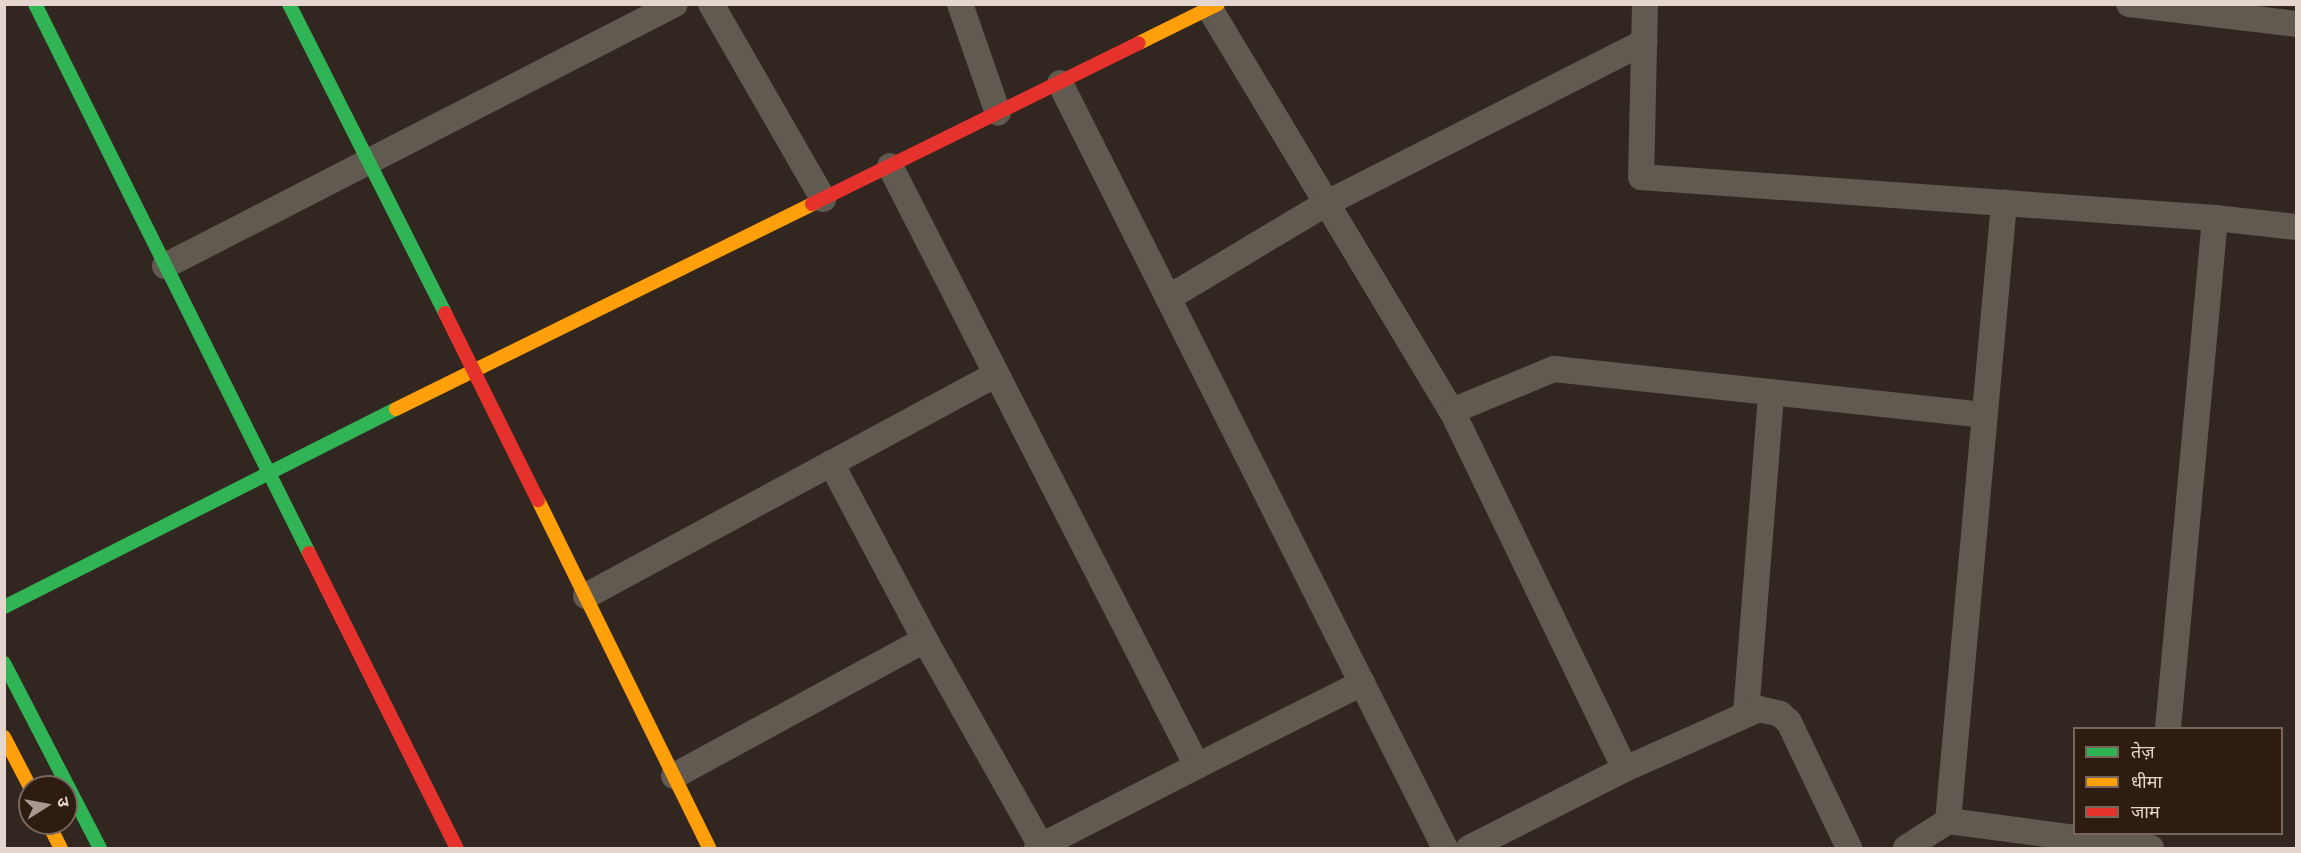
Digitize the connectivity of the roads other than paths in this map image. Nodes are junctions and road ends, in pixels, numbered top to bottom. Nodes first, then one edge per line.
1 (35, 4) edge
2 (289, 4) edge
3 (675, 4) edge
4 (711, 4) edge
5 (960, 4) edge
6 (1645, 4) edge
7 (2129, 4) edge
8 (1212, 6) edge
9 (2296, 24) edge
10 (1644, 42) junction
11 (1060, 83) junction
12 (998, 113) junction
13 (368, 160) junction
14 (890, 166) junction
15 (823, 199) junction
16 (1327, 203) junction
17 (2004, 203) junction
18 (2215, 218) junction
19 (2296, 226) edge
20 (165, 266) junction
21 (1168, 298) junction
22 (475, 370) junction
23 (996, 374) junction
24 (1771, 392) junction
25 (1452, 411) junction
26 (1984, 414) junction
27 (831, 463) junction
28 (266, 473) junction
29 (586, 596) junction
30 (4, 607) edge
31 (925, 640) junction
32 (4, 663) edge
33 (1362, 684) junction
34 (1746, 713) junction
35 (2168, 727) edge
36 (4, 737) edge
37 (1197, 766) junction
38 (1625, 769) junction
39 (24, 775) edge
40 (674, 776) junction
41 (1948, 821) junction
42 (54, 835) edge
43 (1039, 847) edge
44 (61, 849) edge
45 (100, 849) edge
46 (457, 849) edge
47 (709, 849) edge
48 (1445, 849) edge
49 (1469, 849) edge
50 (1849, 849) edge
51 (1906, 849) edge
52 (2151, 849) edge

1 - 20 street
2 - 13 street
3 - 13 street
4 - 15 street
5 - 12 street
6 - 10 street
7 - 9 street
8 - 11 street
8 - 16 street
10 - 16 street
10 - 17 street
11 - 12 street
11 - 21 street
12 - 14 street
13 - 20 street
13 - 22 street
14 - 15 street
14 - 23 street
15 - 22 street
16 - 21 street
16 - 25 street
17 - 18 street
17 - 26 street
18 - 19 street
18 - 35 street
20 - 28 street
21 - 33 street
22 - 28 street
22 - 29 street
23 - 27 street
23 - 37 street
24 - 25 street
24 - 26 street
24 - 34 street
25 - 38 street
26 - 41 street
27 - 29 street
27 - 31 street
28 - 30 street
28 - 46 street
29 - 40 street
31 - 40 street
31 - 43 street
32 - 45 street
33 - 37 street
33 - 48 street
34 - 38 street
34 - 50 street
36 - 39 street
37 - 43 street
38 - 49 street
40 - 47 street
41 - 51 street
41 - 52 street
42 - 44 street

